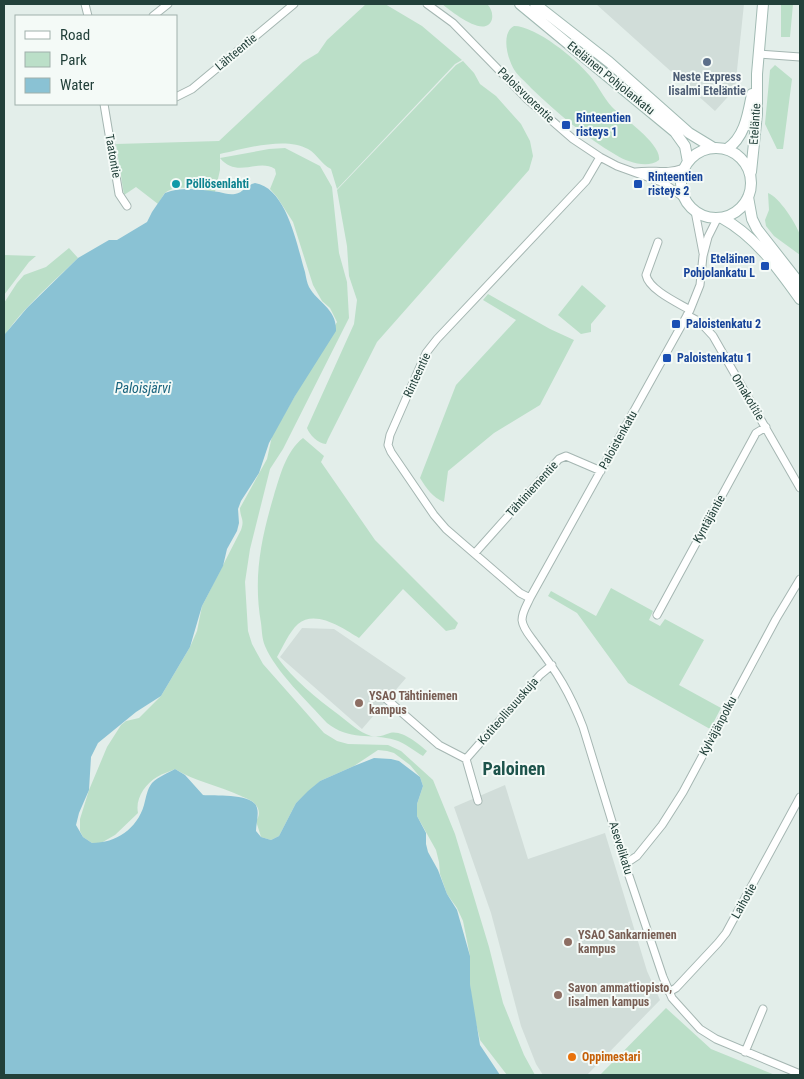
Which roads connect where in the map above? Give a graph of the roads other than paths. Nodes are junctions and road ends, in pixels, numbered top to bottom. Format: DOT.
graph roads {
  1 [pos="168,4"];
  2 [pos="294,4"];
  3 [pos="427,4"];
  4 [pos="520,4"];
  5 [pos="535,4"];
  6 [pos="763,4"];
  7 [pos="154,15"];
  8 [pos="759,54"];
  9 [pos="800,57"];
  10 [pos="757,74"];
  11 [pos="178,96"];
  12 [pos="104,105"];
  13 [pos="712,147"];
  14 [pos="728,149"];
  15 [pos="600,157"];
  16 [pos="686,165"];
  17 [pos="635,172"];
  18 [pos="750,175"];
  19 [pos="748,197"];
  20 [pos="684,198"];
  21 [pos="127,206"];
  22 [pos="694,211"];
  23 [pos="720,218"];
  24 [pos="658,242"];
  25 [pos="703,256"];
  26 [pos="800,284"];
  27 [pos="800,299"];
  28 [pos="689,312"];
  29 [pos="766,427"];
  30 [pos="601,471"];
  31 [pos="800,488"];
  32 [pos="475,553"];
  33 [pos="800,579"];
  34 [pos="530,598"];
  35 [pos="657,615"];
  36 [pos="522,620"];
  37 [pos="552,666"];
  38 [pos="383,696"];
  39 [pos="466,759"];
  40 [pos="800,796"];
  41 [pos="478,801"];
  42 [pos="625,864"];
  43 [pos="669,992"];
  44 [pos="763,1009"];
  45 [pos="745,1052"];
  46 [pos="800,1074"];
  1 -- 7 [label="street"];
  2 -- 11 [label="street, Lähteentie"];
  3 -- 15 [label="street, Paloisvuorentie"];
  4 -- 16 [label="main road, Eteläinen Pohjolankatu"];
  5 -- 13 [label="main road, Eteläinen Pohjolankatu"];
  6 -- 8 [label="main road, Eteläntie"];
  8 -- 9 [label="street"];
  8 -- 10 [label="main road, Eteläntie"];
  10 -- 14 [label="main road, Eteläntie"];
  10 -- 18 [label="main road, Eteläntie"];
  12 -- 21 [label="street, Taatontie"];
  13 -- 14 [label="main road"];
  13 -- 16 [label="main road"];
  14 -- 18 [label="main road"];
  15 -- 17 [label="street, Paloisvuorentie"];
  15 -- 32 [label="street, Rinteentie"];
  16 -- 17 [label="street, Paloisvuorentie"];
  16 -- 20 [label="main road"];
  17 -- 20 [label="street, Paloisvuorentie"];
  18 -- 19 [label="main road"];
  19 -- 23 [label="main road"];
  19 -- 26 [label="main road"];
  20 -- 22 [label="main road"];
  22 -- 23 [label="main road"];
  22 -- 25 [label="street, Paloistenkatu"];
  23 -- 25 [label="street, Paloistenkatu"];
  23 -- 27 [label="main road"];
  24 -- 28 [label="street, Omakotitie"];
  25 -- 28 [label="street, Paloistenkatu"];
  28 -- 29 [label="street, Omakotitie"];
  28 -- 30 [label="street, Paloistenkatu"];
  29 -- 31 [label="street, Omakotitie"];
  29 -- 35 [label="street, Kyntäjäntie"];
  30 -- 32 [label="street, Tähtiniementie"];
  30 -- 34 [label="street, Paloistenkatu"];
  32 -- 34 [label="street, Rinteentie"];
  33 -- 42 [label="street, Kylväjänpolku"];
  34 -- 36 [label="street, Paloistenkatu"];
  36 -- 37 [label="street, Asevelikatu"];
  37 -- 39 [label="street, Kotiteollisuuskuja"];
  37 -- 42 [label="street, Asevelikatu"];
  38 -- 39 [label="street"];
  39 -- 41 [label="street"];
  40 -- 43 [label="street, Laihotie"];
  42 -- 43 [label="street, Asevelikatu"];
  43 -- 45 [label="street, Asevelikatu"];
  44 -- 45 [label="street"];
  45 -- 46 [label="street, Asevelikatu"];
}
